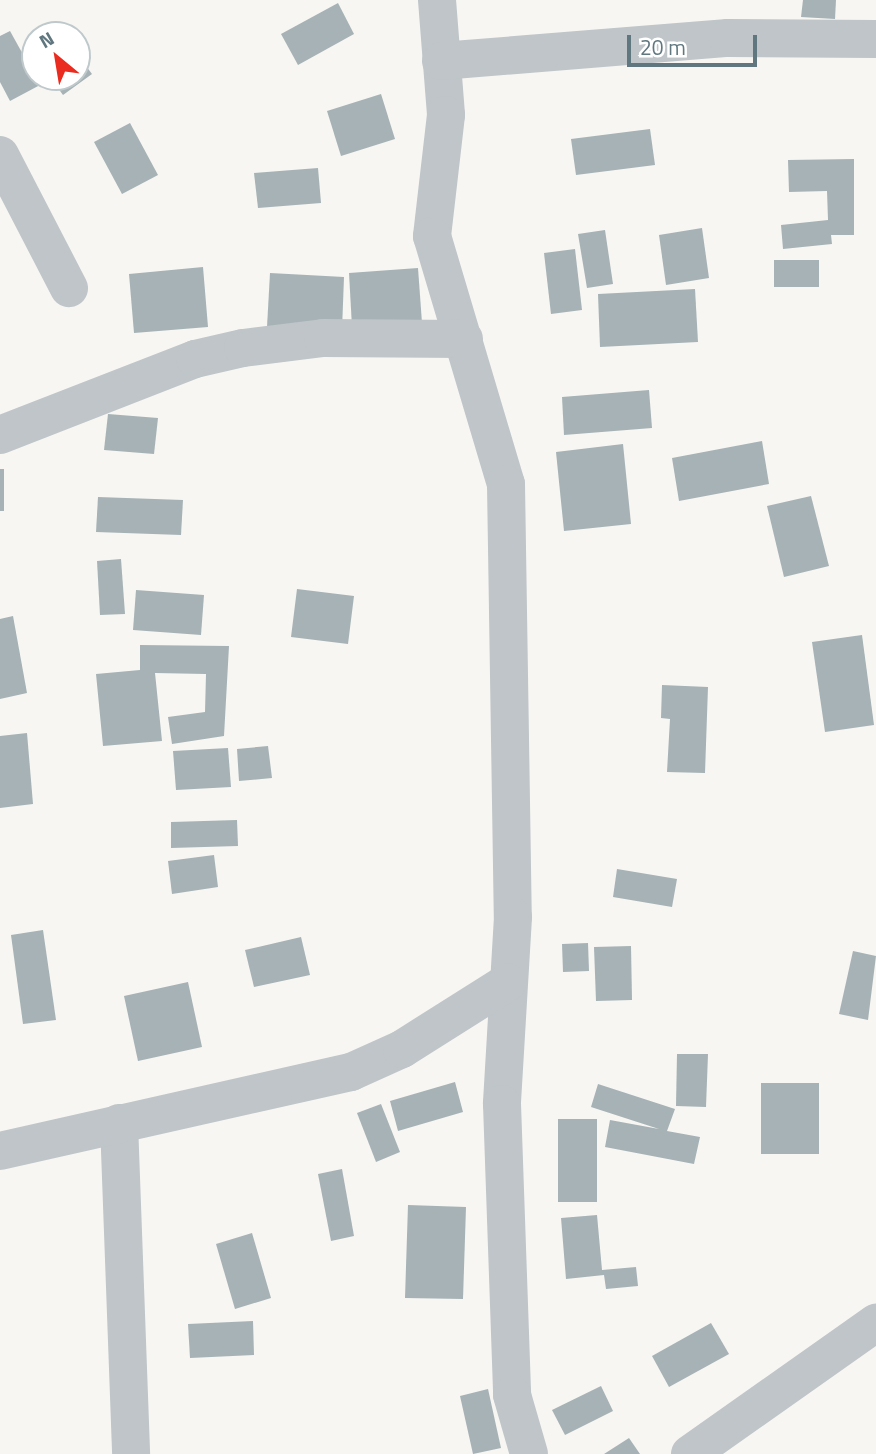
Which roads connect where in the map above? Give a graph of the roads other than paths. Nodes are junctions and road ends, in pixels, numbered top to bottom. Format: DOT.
graph roads {
  1 [pos="437,0"];
  2 [pos="876,39"];
  3 [pos="442,61"];
  4 [pos="0,155"];
  5 [pos="69,288"];
  6 [pos="464,340"];
  7 [pos="0,435"];
  8 [pos="508,982"];
  9 [pos="119,1123"];
  10 [pos="0,1151"];
  11 [pos="876,1323"];
  12 [pos="131,1454"];
  13 [pos="529,1454"];
  14 [pos="690,1454"];
  1 -- 3 [label="street"];
  2 -- 3 [label="street"];
  3 -- 6 [label="street"];
  4 -- 5 [label="street"];
  6 -- 7 [label="street"];
  6 -- 8 [label="street"];
  8 -- 9 [label="street"];
  8 -- 13 [label="street"];
  9 -- 10 [label="street"];
  9 -- 12 [label="street"];
  11 -- 14 [label="street"];
}
